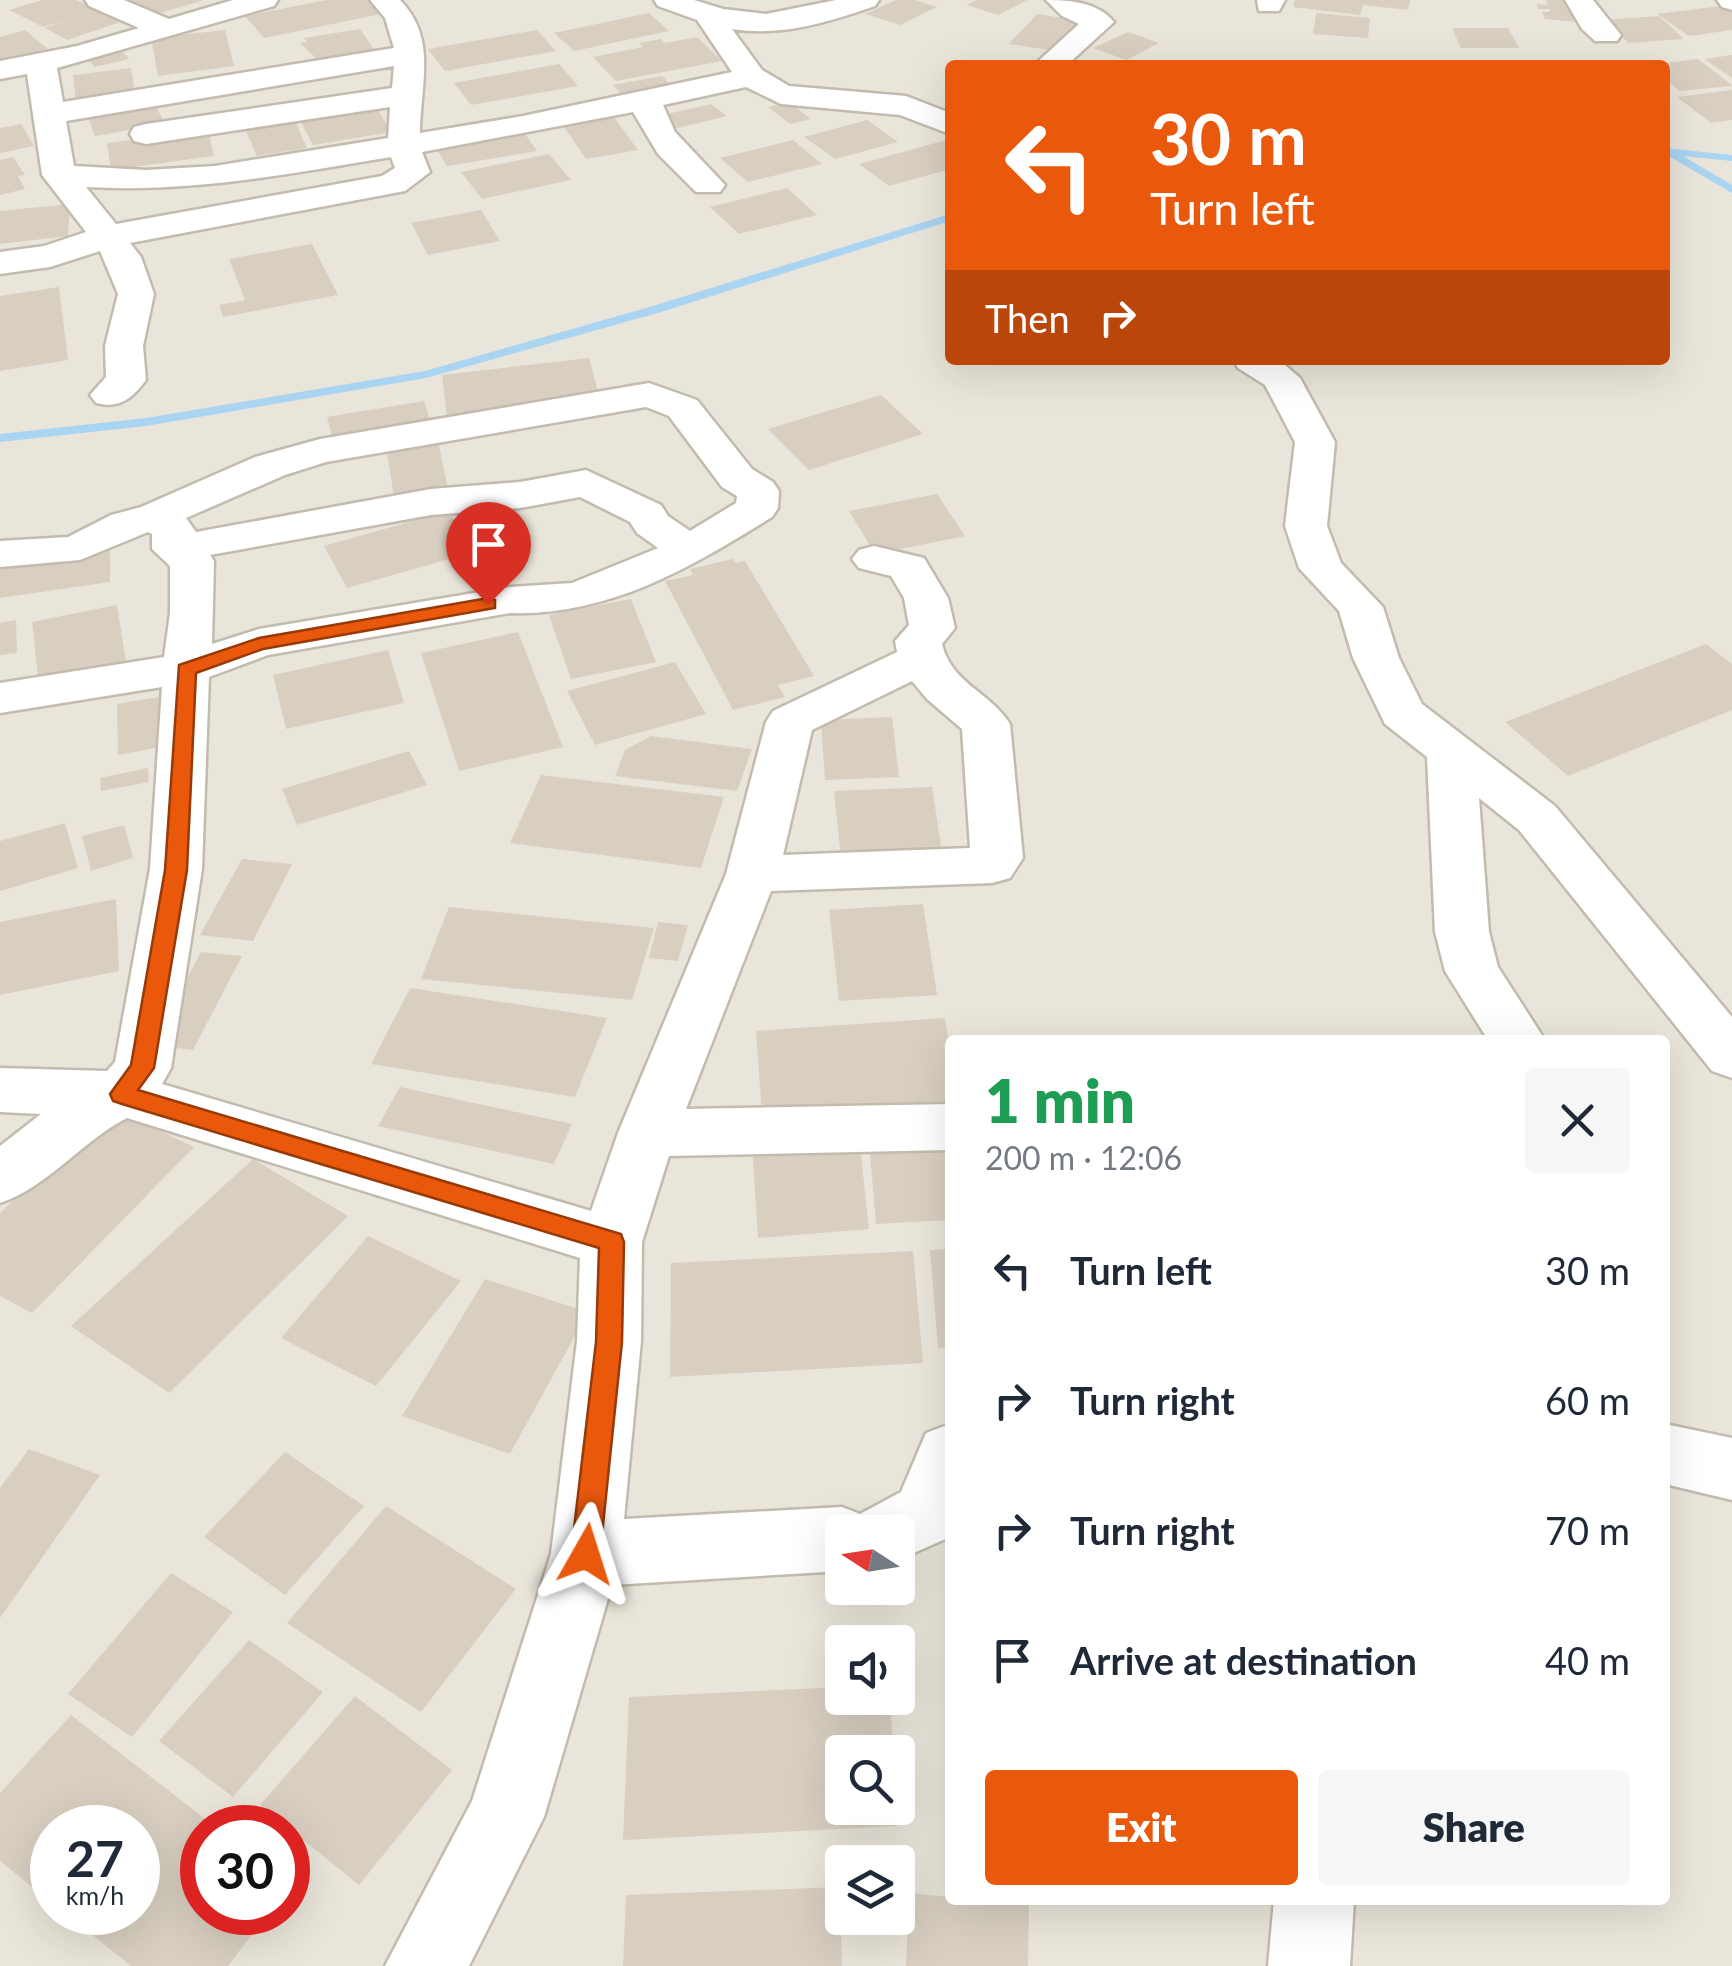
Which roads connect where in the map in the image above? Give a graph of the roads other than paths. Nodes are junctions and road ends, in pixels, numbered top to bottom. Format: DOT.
graph roads {
  1 [pos="100,0"];
  2 [pos="264,0"];
  3 [pos="384,0"];
  4 [pos="668,0"];
  5 [pos="865,0"];
  6 [pos="1060,0"];
  7 [pos="1579,0"];
  8 [pos="710,18"];
  9 [pos="166,28"];
  10 [pos="1606,35"];
  11 [pos="412,54"];
  12 [pos="1056,60"];
  13 [pos="41,62"];
  14 [pos="0,70"];
  15 [pos="752,77"];
  16 [pos="408,95"];
  17 [pos="646,100"];
  18 [pos="48,114"];
  19 [pos="945,122"];
  20 [pos="403,146"];
  21 [pos="56,161"];
  22 [pos="708,185"];
  23 [pos="109,236"];
  24 [pos="0,263"];
  25 [pos="1260,365"];
  26 [pos="110,394"];
  27 [pos="162,534"];
  28 [pos="686,548"];
  29 [pos="0,554"];
  30 [pos="874,560"];
  31 [pos="920,659"];
  32 [pos="186,669"];
  33 [pos="0,698"];
  34 [pos="1451,751"];
  35 [pos="752,874"];
  36 [pos="1514,1035"];
  37 [pos="1732,1056"];
  38 [pos="0,1090"];
  39 [pos="122,1094"];
  40 [pos="945,1128"];
  41 [pos="647,1133"];
  42 [pos="0,1180"];
  43 [pos="612,1242"];
  44 [pos="1670,1455"];
  45 [pos="945,1466"];
  46 [pos="1732,1469"];
  47 [pos="915,1519"];
  48 [pos="825,1540"];
  49 [pos="586,1554"];
  50 [pos="1314,1905"];
  51 [pos="426,1966"];
  52 [pos="1309,1966"];
  1 -- 9 [label="street"];
  2 -- 9 [label="street"];
  3 -- 11 [label="street"];
  4 -- 8 [label="street"];
  5 -- 8 [label="street"];
  6 -- 12 [label="street"];
  7 -- 10 [label="street"];
  8 -- 15 [label="street"];
  9 -- 13 [label="street"];
  11 -- 16 [label="street"];
  11 -- 18 [label="street"];
  13 -- 14 [label="street"];
  13 -- 18 [label="street"];
  15 -- 17 [label="street"];
  15 -- 19 [label="street"];
  16 -- 20 [label="street"];
  16 -- 21 [label="street"];
  17 -- 20 [label="street"];
  17 -- 22 [label="street"];
  18 -- 21 [label="street"];
  20 -- 21 [label="street"];
  20 -- 23 [label="street"];
  21 -- 23 [label="street"];
  23 -- 24 [label="street"];
  23 -- 26 [label="street"];
  25 -- 34 [label="street"];
  27 -- 28 [label="street"];
  27 -- 28 [label="street"];
  27 -- 29 [label="street"];
  27 -- 32 [label="street"];
  28 -- 32 [label="street"];
  30 -- 31 [label="street"];
  31 -- 35 [label="street"];
  31 -- 35 [label="street"];
  32 -- 33 [label="street"];
  32 -- 39 [label="street"];
  34 -- 36 [label="street"];
  34 -- 37 [label="street"];
  35 -- 41 [label="street"];
  38 -- 39 [label="street"];
  39 -- 42 [label="street"];
  39 -- 43 [label="street"];
  40 -- 41 [label="street"];
  41 -- 43 [label="street"];
  43 -- 49 [label="street"];
  44 -- 46 [label="street"];
  45 -- 47 [label="street"];
  48 -- 49 [label="street"];
  49 -- 51 [label="street"];
  50 -- 52 [label="street"];
}
